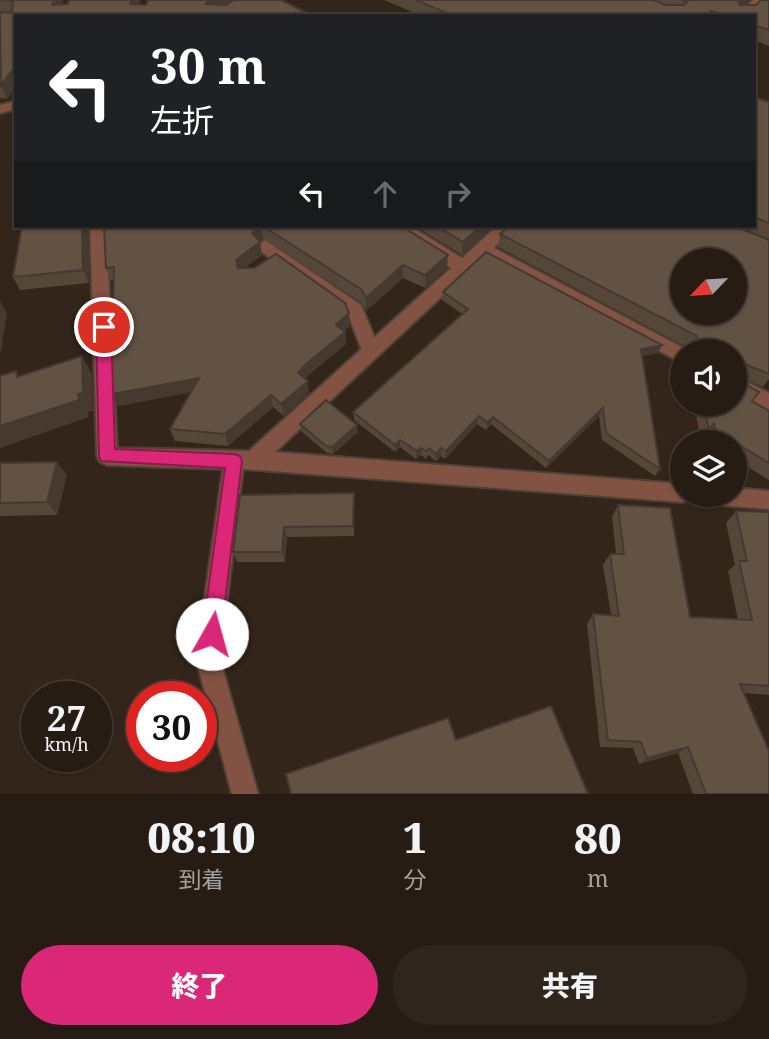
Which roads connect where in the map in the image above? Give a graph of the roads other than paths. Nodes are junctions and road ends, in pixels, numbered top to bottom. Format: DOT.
graph roads {
  1 [pos="761,0"];
  2 [pos="744,14"];
  3 [pos="98,228"];
  4 [pos="401,228"];
  5 [pos="505,228"];
  6 [pos="483,249"];
  7 [pos="271,251"];
  8 [pos="463,267"];
  9 [pos="259,268"];
  10 [pos="670,349"];
  11 [pos="371,351"];
  12 [pos="747,390"];
  13 [pos="769,402"];
  14 [pos="244,460"];
  15 [pos="670,492"];
  16 [pos="747,498"];
  17 [pos="769,500"];
  18 [pos="245,794"];
  1 -- 2 [label="street"];
  3 -- 14 [label="street"];
  4 -- 8 [label="street"];
  5 -- 6 [label="street"];
  6 -- 8 [label="street"];
  6 -- 10 [label="street"];
  7 -- 9 [label="street"];
  7 -- 11 [label="street"];
  8 -- 11 [label="street"];
  11 -- 14 [label="street"];
  12 -- 13 [label="street"];
  14 -- 15 [label="street"];
  14 -- 18 [label="street"];
  16 -- 17 [label="street"];
}
